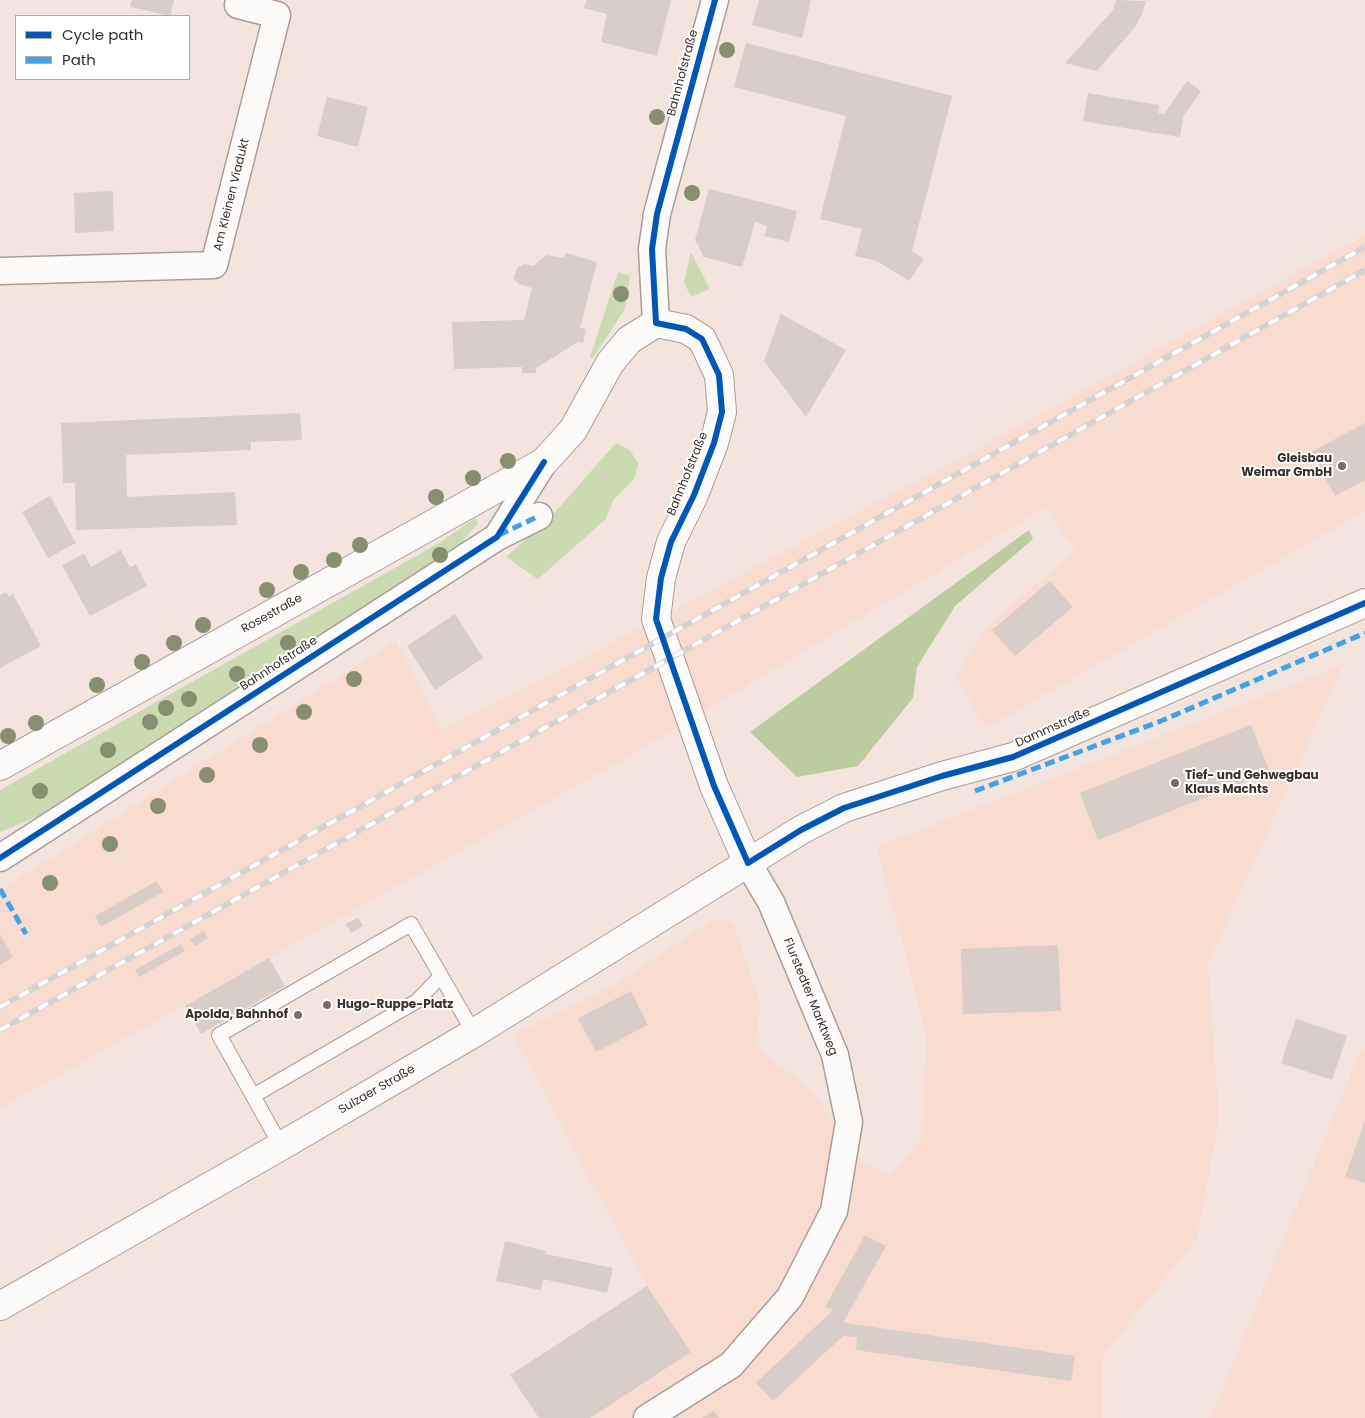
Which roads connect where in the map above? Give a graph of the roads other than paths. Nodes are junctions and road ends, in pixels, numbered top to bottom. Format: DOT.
graph roads {
  1 [pos="715,0"];
  2 [pos="238,6"];
  3 [pos="0,271"];
  4 [pos="656,323"];
  5 [pos="544,462"];
  6 [pos="539,516"];
  7 [pos="497,536"];
  8 [pos="1365,603"];
  9 [pos="0,766"];
  10 [pos="0,858"];
  11 [pos="748,863"];
  12 [pos="441,976"];
  13 [pos="474,1033"];
  14 [pos="253,1096"];
  15 [pos="281,1146"];
  16 [pos="0,1306"];
  17 [pos="648,1418"];
  1 -- 4 [label="street, Bahnhofstraße"];
  2 -- 3 [label="street, Am Kleinen Viadukt"];
  4 -- 5 [label="main road, Bahnhofstraße"];
  4 -- 11 [label="main road, Bahnhofstraße"];
  5 -- 7 [label="street, Bahnhofstraße"];
  5 -- 9 [label="main road, Rosestraße"];
  6 -- 7 [label="street"];
  7 -- 10 [label="street, Bahnhofstraße"];
  8 -- 11 [label="main road, Dammstraße"];
  11 -- 13 [label="main road, Sulzaer Straße"];
  11 -- 17 [label="street, Flurstedter Marktweg"];
  12 -- 13 [label="lane"];
  12 -- 14 [label="lane"];
  12 -- 14 [label="lane"];
  13 -- 15 [label="main road, Sulzaer Straße"];
  14 -- 15 [label="lane"];
  15 -- 16 [label="main road, Sulzaer Straße"];
}
